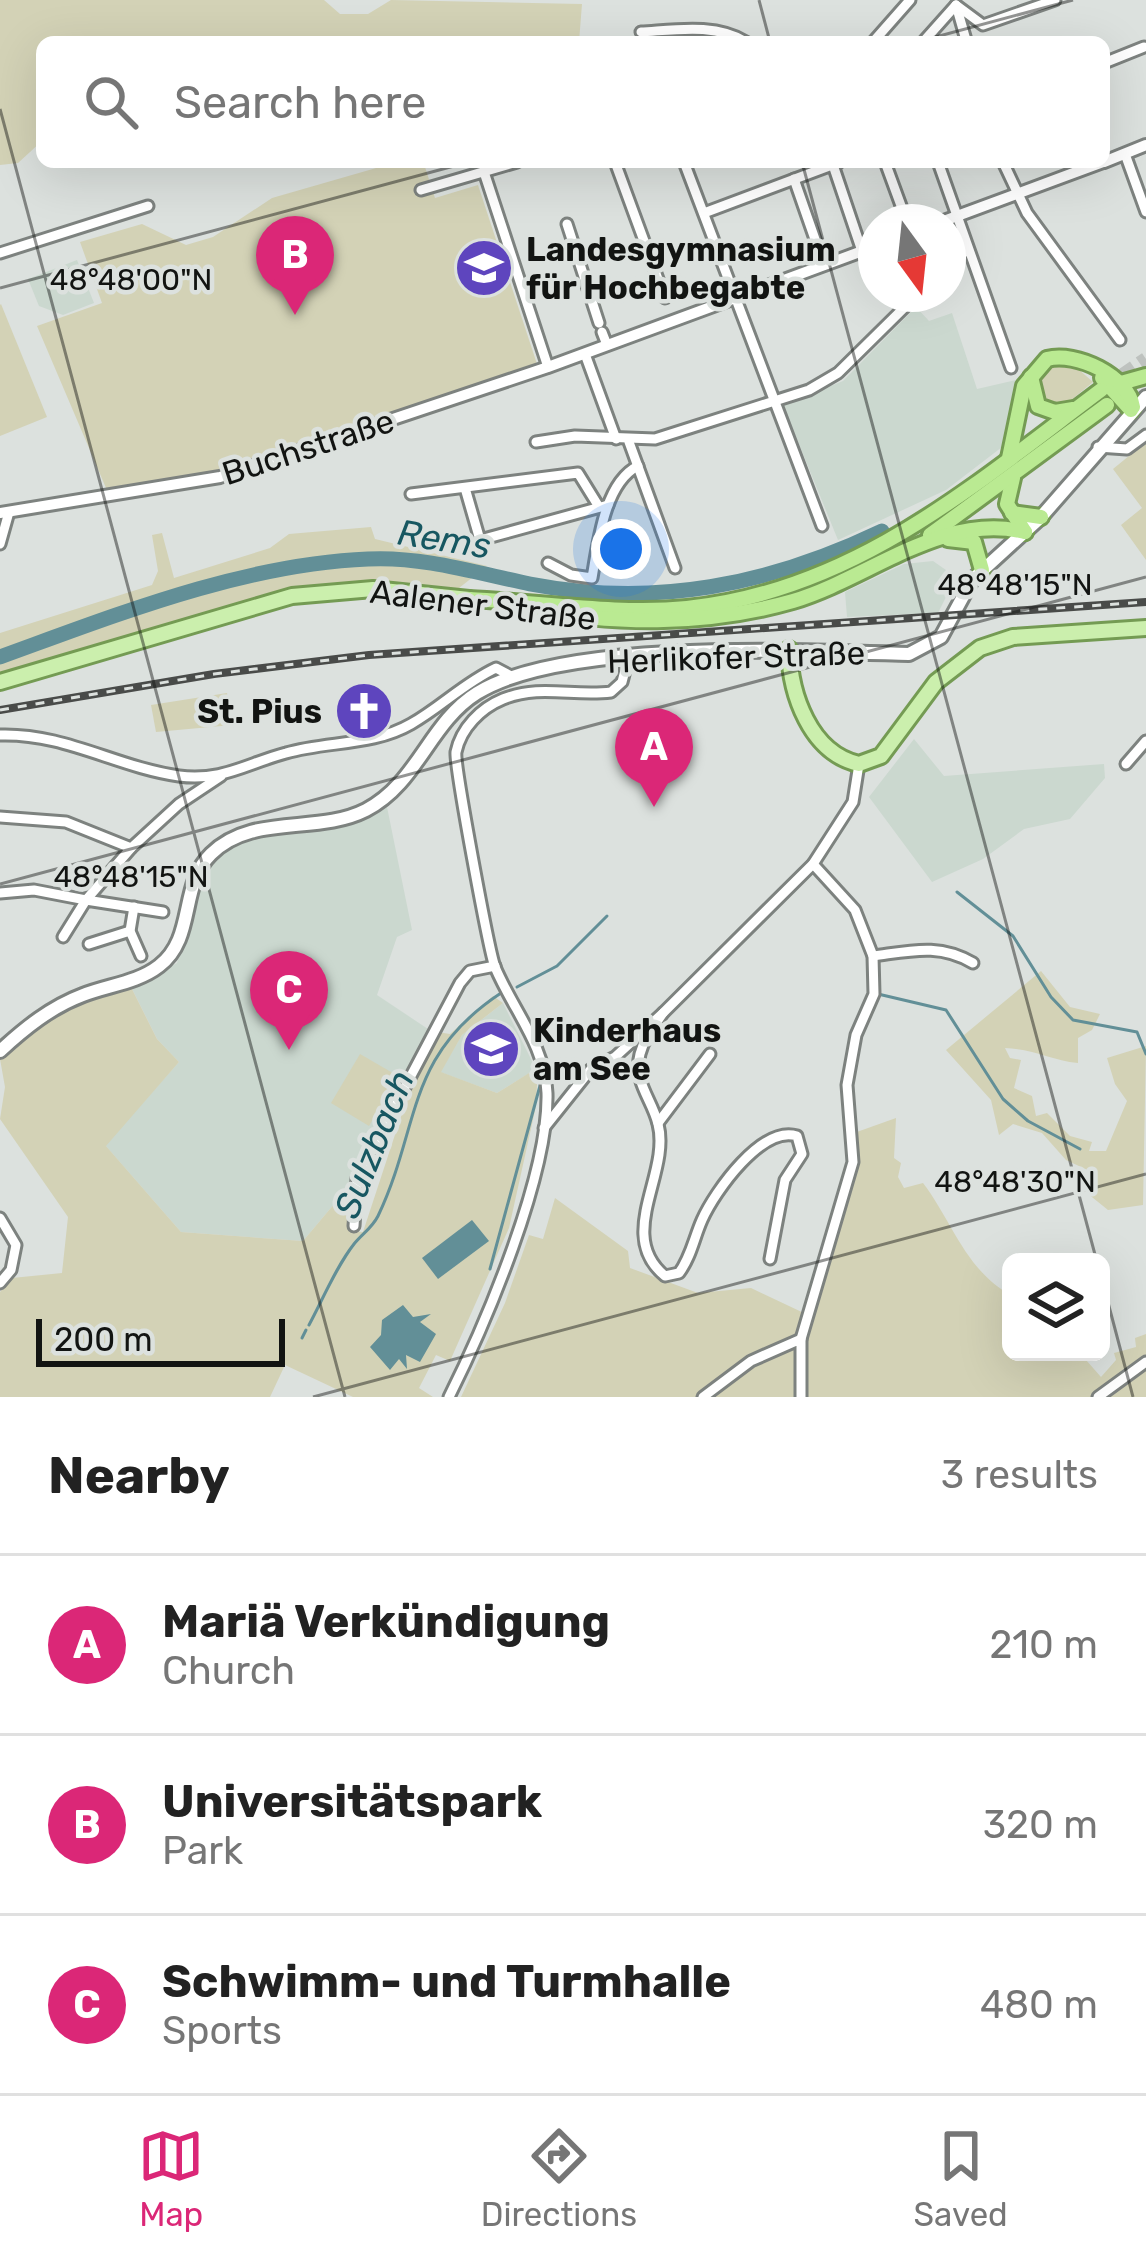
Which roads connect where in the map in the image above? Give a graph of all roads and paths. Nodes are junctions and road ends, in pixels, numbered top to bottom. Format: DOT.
graph roads {
  1 [pos="910,0"];
  2 [pos="1055,0"];
  3 [pos="954,3"];
  4 [pos="641,32"];
  5 [pos="737,36"];
  6 [pos="878,36"];
  7 [pos="927,36"];
  8 [pos="965,36"];
  9 [pos="1144,47"];
  10 [pos="1110,61"];
  11 [pos="1144,145"];
  12 [pos="1125,154"];
  13 [pos="1110,160"];
  14 [pos="497,168"];
  15 [pos="616,168"];
  16 [pos="686,168"];
  17 [pos="822,168"];
  18 [pos="837,168"];
  19 [pos="887,168"];
  20 [pos="940,168"];
  21 [pos="1006,168"];
  22 [pos="1088,168"];
  23 [pos="484,172"];
  24 [pos="794,179"];
  25 [pos="421,190"];
  26 [pos="1020,193"];
  27 [pos="900,204"];
  28 [pos="953,204"];
  29 [pos="148,206"];
  30 [pos="1146,212"];
  31 [pos="704,213"];
  32 [pos="966,213"];
  33 [pos="567,224"];
  34 [pos="858,238"];
  35 [pos="966,250"];
  36 [pos="858,252"];
  37 [pos="0,253"];
  38 [pos="824,265"];
  39 [pos="737,298"];
  40 [pos="669,309"];
  41 [pos="900,312"];
  42 [pos="1120,340"];
  43 [pos="607,346"];
  44 [pos="584,354"];
  45 [pos="548,367"];
  46 [pos="1011,368"];
  47 [pos="1094,369"];
  48 [pos="1032,371"];
  49 [pos="1146,376"];
  50 [pos="1121,383"];
  51 [pos="1146,387"];
  52 [pos="776,402"];
  53 [pos="1137,405"];
  54 [pos="1078,407"];
  55 [pos="1146,435"];
  56 [pos="616,439"];
  57 [pos="536,442"];
  58 [pos="628,442"];
  59 [pos="1098,447"];
  60 [pos="638,466"];
  61 [pos="1013,468"];
  62 [pos="465,488"];
  63 [pos="412,494"];
  64 [pos="604,506"];
  65 [pos="1009,506"];
  66 [pos="5,513"];
  67 [pos="1042,517"];
  68 [pos="822,526"];
  69 [pos="1025,532"];
  70 [pos="937,540"];
  71 [pos="0,544"];
  72 [pos="895,557"];
  73 [pos="548,563"];
  74 [pos="674,568"];
  75 [pos="982,570"];
  76 [pos="469,599"];
  77 [pos="1146,628"];
  78 [pos="789,649"];
  79 [pos="628,659"];
  80 [pos="511,676"];
  81 [pos="0,682"];
  82 [pos="0,735"];
  83 [pos="1146,741"];
  84 [pos="859,764"];
  85 [pos="1126,764"];
  86 [pos="221,776"];
  87 [pos="0,818"];
  88 [pos="131,848"];
  89 [pos="813,864"];
  90 [pos="0,893"];
  91 [pos="86,899"];
  92 [pos="134,907"];
  93 [pos="163,912"];
  94 [pos="130,932"];
  95 [pos="63,937"];
  96 [pos="89,944"];
  97 [pos="141,956"];
  98 [pos="873,956"];
  99 [pos="973,963"];
  100 [pos="495,966"];
  101 [pos="663,1013"];
  102 [pos="0,1051"];
  103 [pos="710,1054"];
  104 [pos="658,1123"];
  105 [pos="544,1128"];
  106 [pos="0,1218"];
  107 [pos="354,1226"];
  108 [pos="770,1259"];
  109 [pos="0,1283"];
  110 [pos="801,1340"];
  111 [pos="1146,1362"];
  112 [pos="449,1397"];
  113 [pos="703,1397"];
  114 [pos="801,1397"];
  115 [pos="1098,1397"];
  1 -- 6 [label="street"];
  2 -- 3 [label="street"];
  3 -- 7 [label="street"];
  3 -- 8 [label="street"];
  4 -- 5 [label="street"];
  9 -- 10 [label="street"];
  11 -- 12 [label="street"];
  12 -- 13 [label="street"];
  12 -- 30 [label="street"];
  14 -- 23 [label="street"];
  15 -- 40 [label="street"];
  16 -- 31 [label="street"];
  17 -- 24 [label="street"];
  18 -- 34 [label="street"];
  19 -- 27 [label="street"];
  20 -- 28 [label="street"];
  21 -- 26 [label="street"];
  22 -- 26 [label="street"];
  23 -- 25 [label="street"];
  23 -- 45 [label="street"];
  24 -- 31 [label="street"];
  24 -- 38 [label="street"];
  26 -- 32 [label="street"];
  26 -- 42 [label="street"];
  29 -- 37 [label="street"];
  31 -- 39 [label="street"];
  33 -- 43 [label="street"];
  35 -- 46 [label="street"];
  36 -- 38 [label="street, Buchstraße"];
  38 -- 39 [label="street, Buchstraße"];
  39 -- 40 [label="street, Buchstraße"];
  39 -- 52 [label="street"];
  40 -- 43 [label="street, Buchstraße"];
  41 -- 52 [label="street"];
  43 -- 44 [label="street, Buchstraße"];
  44 -- 45 [label="street, Buchstraße"];
  44 -- 56 [label="street"];
  45 -- 66 [label="street, Buchstraße"];
  47 -- 48 [label="highway"];
  47 -- 50 [label="highway"];
  47 -- 53 [label="highway"];
  48 -- 54 [label="highway"];
  48 -- 61 [label="highway"];
  49 -- 50 [label="highway"];
  50 -- 53 [label="highway"];
  51 -- 53 [label="main road"];
  52 -- 58 [label="street"];
  52 -- 68 [label="street"];
  53 -- 59 [label="main road"];
  54 -- 61 [label="highway"];
  54 -- 61 [label="highway"];
  55 -- 59 [label="street"];
  56 -- 57 [label="street"];
  56 -- 58 [label="street"];
  58 -- 60 [label="street"];
  59 -- 67 [label="main road"];
  60 -- 64 [label="street"];
  60 -- 74 [label="street"];
  61 -- 65 [label="highway"];
  61 -- 72 [label="highway"];
  61 -- 76 [label="highway"];
  62 -- 63 [label="street"];
  62 -- 64 [label="street"];
  62 -- 64 [label="street"];
  64 -- 73 [label="street"];
  65 -- 67 [label="highway"];
  65 -- 69 [label="highway"];
  66 -- 71 [label="street"];
  67 -- 69 [label="main road"];
  69 -- 70 [label="highway"];
  69 -- 75 [label="main road, Herlikofer Straße"];
  70 -- 72 [label="highway"];
  70 -- 75 [label="highway"];
  72 -- 76 [label="highway, Aalener Straße"];
  75 -- 78 [label="main road, Herlikofer Straße"];
  76 -- 81 [label="main road, Aalener Straße"];
  77 -- 84 [label="main road"];
  78 -- 79 [label="main road, Herlikofer Straße"];
  78 -- 84 [label="main road"];
  79 -- 80 [label="main road, Herlikofer Straße"];
  79 -- 100 [label="street"];
  80 -- 86 [label="street"];
  80 -- 102 [label="main road, Herlikofer Straße"];
  82 -- 86 [label="street"];
  83 -- 85 [label="street"];
  84 -- 89 [label="street"];
  86 -- 88 [label="street"];
  87 -- 88 [label="street"];
  88 -- 91 [label="street"];
  89 -- 98 [label="street"];
  89 -- 101 [label="street"];
  90 -- 91 [label="street"];
  91 -- 92 [label="street"];
  91 -- 95 [label="street"];
  92 -- 93 [label="street"];
  92 -- 94 [label="street"];
  94 -- 96 [label="street"];
  94 -- 97 [label="street"];
  98 -- 99 [label="street"];
  98 -- 110 [label="street"];
  100 -- 105 [label="street"];
  100 -- 107 [label="street"];
  101 -- 104 [label="street"];
  101 -- 105 [label="street"];
  103 -- 104 [label="street"];
  104 -- 108 [label="street"];
  105 -- 112 [label="street"];
  106 -- 109 [label="street"];
  110 -- 113 [label="street"];
  110 -- 114 [label="street"];
  111 -- 115 [label="street"];
}
